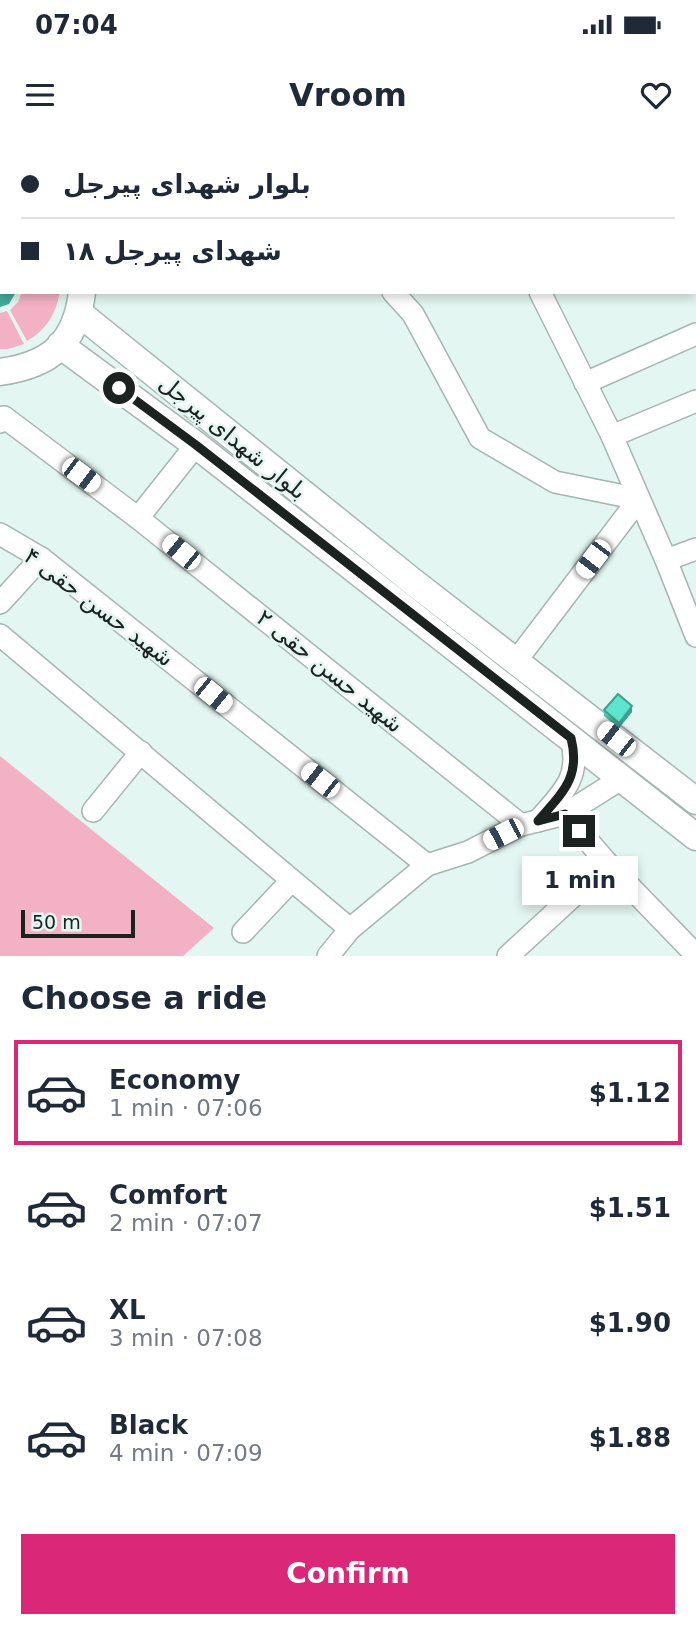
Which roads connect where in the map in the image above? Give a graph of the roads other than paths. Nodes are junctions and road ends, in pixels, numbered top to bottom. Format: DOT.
graph roads {
  1 [pos="395,294"];
  2 [pos="541,294"];
  3 [pos="80,303"];
  4 [pos="696,334"];
  5 [pos="60,345"];
  6 [pos="0,372"];
  7 [pos="585,383"];
  8 [pos="696,401"];
  9 [pos="0,422"];
  10 [pos="612,436"];
  11 [pos="196,445"];
  12 [pos="639,499"];
  13 [pos="138,518"];
  14 [pos="0,534"];
  15 [pos="696,549"];
  16 [pos="41,558"];
  17 [pos="666,560"];
  18 [pos="387,561"];
  19 [pos="371,581"];
  20 [pos="412,581"];
  21 [pos="393,599"];
  22 [pos="0,603"];
  23 [pos="0,635"];
  24 [pos="696,636"];
  25 [pos="516,661"];
  26 [pos="571,738"];
  27 [pos="141,752"];
  28 [pos="621,779"];
  29 [pos="696,802"];
  30 [pos="93,811"];
  31 [pos="565,814"];
  32 [pos="530,823"];
  33 [pos="696,837"];
  34 [pos="608,864"];
  35 [pos="427,865"];
  36 [pos="291,881"];
  37 [pos="350,929"];
  38 [pos="243,932"];
  39 [pos="686,952"];
  40 [pos="328,956"];
  41 [pos="508,956"];
  1 -- 12 [label="street"];
  2 -- 7 [label="street"];
  3 -- 5 [label="main road"];
  3 -- 18 [label="main road, بلوار شهدای پیرجل"];
  4 -- 7 [label="street"];
  5 -- 6 [label="main road"];
  5 -- 11 [label="main road, بلوار شهدای پیرجل"];
  7 -- 10 [label="street"];
  8 -- 10 [label="street"];
  9 -- 13 [label="street, شهید حسن حقی ۲"];
  10 -- 12 [label="street"];
  11 -- 13 [label="street"];
  11 -- 19 [label="main road, بلوار شهدای پیرجل"];
  12 -- 17 [label="street"];
  12 -- 25 [label="street"];
  13 -- 32 [label="street, شهید حسن حقی ۲"];
  14 -- 16 [label="street, شهید حسن حقی ۴"];
  15 -- 17 [label="street"];
  16 -- 22 [label="street"];
  16 -- 35 [label="street, شهید حسن حقی ۴"];
  17 -- 24 [label="street"];
  18 -- 19 [label="main road"];
  18 -- 20 [label="main road, بلوار شهدای پیرجل"];
  19 -- 21 [label="main road, بلوار شهدای پیرجل"];
  20 -- 21 [label="main road"];
  20 -- 25 [label="main road, بلوار شهدای پیرجل"];
  21 -- 26 [label="main road, بلوار شهدای پیرجل"];
  23 -- 27 [label="street"];
  25 -- 29 [label="main road, بلوار شهدای پیرجل"];
  26 -- 28 [label="main road, بلوار شهدای پیرجل"];
  26 -- 32 [label="street"];
  27 -- 30 [label="street"];
  27 -- 36 [label="street"];
  28 -- 31 [label="street"];
  28 -- 33 [label="main road, بلوار شهدای پیرجل"];
  31 -- 32 [label="street"];
  31 -- 34 [label="street"];
  32 -- 35 [label="street"];
  34 -- 39 [label="street"];
  34 -- 41 [label="street"];
  35 -- 37 [label="street"];
  36 -- 37 [label="street"];
  36 -- 38 [label="street"];
  37 -- 40 [label="street"];
}
